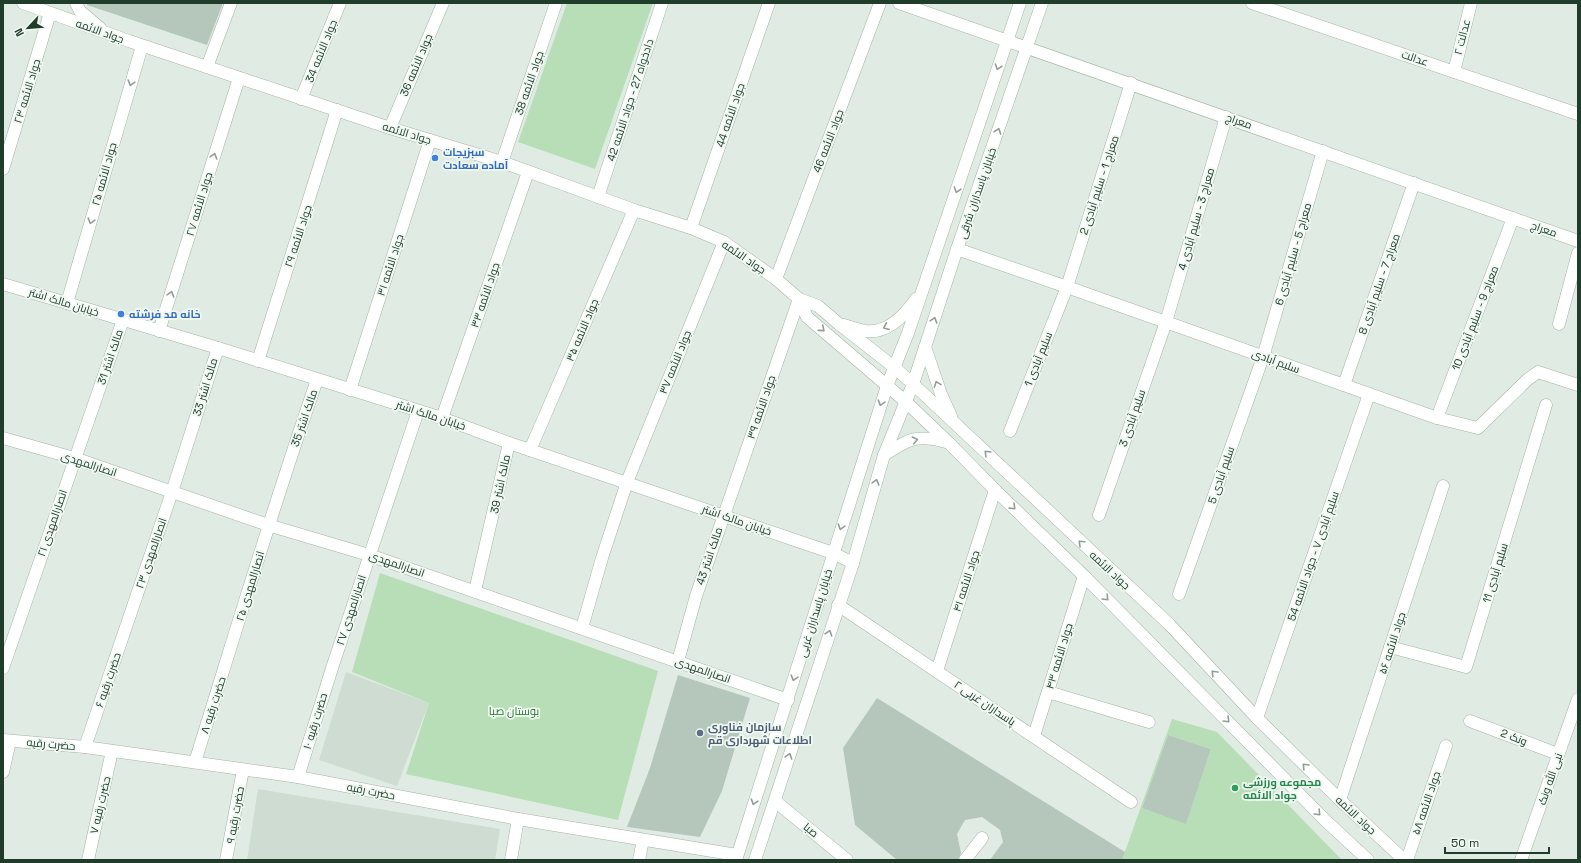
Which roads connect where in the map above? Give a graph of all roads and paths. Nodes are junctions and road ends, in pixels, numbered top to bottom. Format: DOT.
graph roads {
  1 [pos="23,3"];
  2 [pos="76,3"];
  3 [pos="231,3"];
  4 [pos="340,3"];
  5 [pos="443,3"];
  6 [pos="556,3"];
  7 [pos="662,3"];
  8 [pos="769,3"];
  9 [pos="880,3"];
  10 [pos="900,3"];
  11 [pos="1020,3"];
  12 [pos="1042,3"];
  13 [pos="1252,3"];
  14 [pos="1471,3"];
  15 [pos="50,13"];
  16 [pos="106,33"];
  17 [pos="1007,40"];
  18 [pos="142,46"];
  19 [pos="1027,47"];
  20 [pos="207,67"];
  21 [pos="1454,72"];
  22 [pos="239,78"];
  23 [pos="1131,83"];
  24 [pos="301,99"];
  25 [pos="338,110"];
  26 [pos="1578,114"];
  27 [pos="1226,117"];
  28 [pos="390,128"];
  29 [pos="430,140"];
  30 [pos="1323,151"];
  31 [pos="502,162"];
  32 [pos="3,169"];
  33 [pos="528,172"];
  34 [pos="1414,183"];
  35 [pos="598,197"];
  36 [pos="634,210"];
  37 [pos="1513,218"];
  38 [pos="691,228"];
  39 [pos="1578,241"];
  40 [pos="724,242"];
  41 [pos="957,249"];
  42 [pos="1578,253"];
  43 [pos="776,279"];
  44 [pos="3,284"];
  45 [pos="1067,287"];
  46 [pos="922,289"];
  47 [pos="799,299"];
  48 [pos="67,303"];
  49 [pos="123,320"];
  50 [pos="1166,322"];
  51 [pos="839,324"];
  52 [pos="1559,324"];
  53 [pos="159,331"];
  54 [pos="925,347"];
  55 [pos="218,348"];
  56 [pos="1263,356"];
  57 [pos="258,361"];
  58 [pos="894,367"];
  59 [pos="317,380"];
  60 [pos="913,384"];
  61 [pos="1344,385"];
  62 [pos="1578,385"];
  63 [pos="887,386"];
  64 [pos="350,390"];
  65 [pos="1369,394"];
  66 [pos="905,402"];
  67 [pos="1546,405"];
  68 [pos="418,410"];
  69 [pos="442,418"];
  70 [pos="1437,418"];
  71 [pos="953,420"];
  72 [pos="1010,431"];
  73 [pos="3,438"];
  74 [pos="509,443"];
  75 [pos="949,443"];
  76 [pos="530,450"];
  77 [pos="884,455"];
  78 [pos="74,458"];
  79 [pos="627,482"];
  80 [pos="1443,486"];
  81 [pos="995,490"];
  82 [pos="172,492"];
  83 [pos="723,515"];
  84 [pos="1099,515"];
  85 [pos="268,525"];
  86 [pos="833,553"];
  87 [pos="369,555"];
  88 [pos="853,563"];
  89 [pos="1084,576"];
  90 [pos="475,591"];
  91 [pos="1179,594"];
  92 [pos="838,605"];
  93 [pos="131,614"];
  94 [pos="582,628"];
  95 [pos="1390,647"];
  96 [pos="231,648"];
  97 [pos="678,662"];
  98 [pos="333,665"];
  99 [pos="3,668"];
  100 [pos="937,671"];
  101 [pos="1048,692"];
  102 [pos="1578,699"];
  103 [pos="788,700"];
  104 [pos="1257,718"];
  105 [pos="1470,721"];
  106 [pos="1149,722"];
  107 [pos="1034,736"];
  108 [pos="7,740"];
  109 [pos="1446,746"];
  110 [pos="85,747"];
  111 [pos="112,751"];
  112 [pos="1558,754"];
  113 [pos="194,762"];
  114 [pos="243,770"];
  115 [pos="3,772"];
  116 [pos="298,777"];
  117 [pos="1340,800"];
  118 [pos="775,801"];
  119 [pos="1132,802"];
  120 [pos="518,819"];
  121 [pos="982,838"];
  122 [pos="643,840"];
  123 [pos="736,858"];
  124 [pos="88,860"];
  125 [pos="226,860"];
  126 [pos="511,860"];
  127 [pos="639,860"];
  128 [pos="755,860"];
  129 [pos="846,860"];
  130 [pos="965,860"];
  131 [pos="1368,860"];
  132 [pos="1406,860"];
  133 [pos="1521,860"];
  1 -- 15 [label="street, جواد الائمه"];
  2 -- 16 [label="street"];
  3 -- 20 [label="street"];
  4 -- 24 [label="street, جواد الائمه 34"];
  5 -- 28 [label="street, جواد الائمه 36"];
  6 -- 31 [label="street, جواد الائمه 38"];
  7 -- 35 [label="street, دادخواه 27 - جواد الائمه 42"];
  8 -- 38 [label="street, جواد الائمه 44"];
  9 -- 43 [label="street, جواد الائمه 46"];
  10 -- 17 [label="street, معراج"];
  11 -- 17 [label="street, خیابان پاسداران شرقی"];
  12 -- 19 [label="street, خیابان پاسداران شرقی"];
  13 -- 21 [label="street, عدالت"];
  14 -- 21 [label="street, عدالت ۲"];
  15 -- 16 [label="street, جواد الائمه"];
  15 -- 32 [label="street, جواد الائمه ۲۳"];
  16 -- 18 [label="street, جواد الائمه"];
  17 -- 19 [label="street, معراج"];
  17 -- 46 [label="street, خیابان پاسداران شرقی, one-way"];
  18 -- 20 [label="street, جواد الائمه"];
  18 -- 48 [label="street, جواد الائمه ۲۵, one-way"];
  19 -- 23 [label="street, معراج"];
  41 -- 19 [label="street, خیابان پاسداران شرقی, one-way"];
  20 -- 22 [label="street, جواد الائمه"];
  21 -- 26 [label="street, عدالت"];
  22 -- 24 [label="street, جواد الائمه"];
  53 -- 22 [label="street, جواد الائمه ۲۷, one-way"];
  23 -- 27 [label="street, معراج"];
  23 -- 45 [label="street, معراج 1 - سلیم آبادی 2"];
  24 -- 25 [label="street, جواد الائمه"];
  25 -- 28 [label="street, جواد الائمه"];
  25 -- 57 [label="street, جواد الائمه ۲۹"];
  27 -- 30 [label="street, معراج"];
  27 -- 50 [label="street, معراج 3 - سلیم آبادی 4"];
  28 -- 29 [label="street, جواد الائمه"];
  29 -- 31 [label="street, جواد الائمه"];
  29 -- 64 [label="street, جواد الائمه ۳۱"];
  30 -- 34 [label="street, معراج"];
  30 -- 56 [label="street, معراج 5 - سلیم آبادی 6"];
  31 -- 33 [label="street, جواد الائمه"];
  33 -- 35 [label="street, جواد الائمه"];
  33 -- 69 [label="street, جواد الائمه ۳۳"];
  34 -- 37 [label="street, معراج"];
  34 -- 61 [label="street, معراج 7 - سلیم آبادی 8"];
  35 -- 36 [label="street, جواد الائمه"];
  36 -- 38 [label="street, جواد الائمه"];
  36 -- 76 [label="street, جواد الائمه ۳۵"];
  37 -- 39 [label="street, معراج"];
  37 -- 70 [label="street, معراج 9 - سلیم آبادی 10"];
  38 -- 40 [label="street, جواد الائمه"];
  40 -- 43 [label="street, جواد الائمه"];
  40 -- 79 [label="street, جواد الائمه ۳۷"];
  41 -- 45 [label="street, سلیم آبادی"];
  54 -- 41 [label="street, خیابان پاسداران شرقی, one-way"];
  42 -- 52 [label="street"];
  43 -- 47 [label="street, جواد الائمه"];
  44 -- 48 [label="street, خیابان مالک اشتر"];
  45 -- 50 [label="street, سلیم آبادی"];
  45 -- 72 [label="street, سلیم آبادی 1"];
  46 -- 51 [label="street, one-way"];
  46 -- 58 [label="street, خیابان پاسداران شرقی"];
  47 -- 51 [label="street, جواد الائمه"];
  47 -- 63 [label="street, جواد الائمه, one-way"];
  47 -- 83 [label="street, جواد الائمه ۳۹"];
  48 -- 49 [label="street, خیابان مالک اشتر"];
  49 -- 53 [label="street, خیابان مالک اشتر"];
  49 -- 78 [label="street, مالک اشتر 31"];
  50 -- 56 [label="street, سلیم آبادی"];
  50 -- 84 [label="street, سلیم آبادی 3"];
  51 -- 58 [label="street, جواد الائمه"];
  53 -- 55 [label="street, خیابان مالک اشتر"];
  54 -- 60 [label="street, خیابان پاسداران شرقی"];
  71 -- 54 [label="street, one-way"];
  55 -- 57 [label="street, خیابان مالک اشتر"];
  55 -- 82 [label="street, مالک اشتر 33"];
  56 -- 61 [label="street, سلیم آبادی"];
  56 -- 91 [label="street, سلیم آبادی 5"];
  57 -- 59 [label="street, خیابان مالک اشتر"];
  58 -- 60 [label="street, جواد الائمه"];
  58 -- 63 [label="street, خیابان پاسداران غربی"];
  59 -- 64 [label="street, خیابان مالک اشتر"];
  59 -- 85 [label="street, مالک اشتر 35"];
  60 -- 66 [label="street, خیابان پاسداران غربی"];
  60 -- 71 [label="street, جواد الائمه"];
  61 -- 65 [label="street, سلیم آبادی"];
  62 -- 70 [label="street, سلیم آبادی"];
  63 -- 66 [label="street, جواد الائمه"];
  63 -- 86 [label="street, خیابان پاسداران غربی, one-way"];
  64 -- 68 [label="street, خیابان مالک اشتر"];
  65 -- 70 [label="street, سلیم آبادی"];
  65 -- 104 [label="street, سلیم آبادی ۷ - جواد الائمه 54"];
  66 -- 75 [label="street, جواد الائمه"];
  66 -- 77 [label="street, خیابان پاسداران غربی"];
  67 -- 95 [label="street, سلیم آبادی 11"];
  68 -- 69 [label="street, خیابان مالک اشتر"];
  68 -- 87 [label="street, انصارالمهدی ۲۷"];
  69 -- 74 [label="street, خیابان مالک اشتر"];
  104 -- 71 [label="street, جواد الائمه, one-way"];
  73 -- 78 [label="street, انصارالمهدی"];
  74 -- 76 [label="street, خیابان مالک اشتر"];
  74 -- 90 [label="street, مالک اشتر 39"];
  77 -- 75 [label="street, one-way"];
  75 -- 81 [label="street, جواد الائمه"];
  76 -- 79 [label="street, خیابان مالک اشتر"];
  88 -- 77 [label="street, خیابان پاسداران غربی, one-way"];
  78 -- 82 [label="street, انصارالمهدی"];
  78 -- 99 [label="street, انصارالمهدی ۲۱"];
  79 -- 83 [label="street, خیابان مالک اشتر"];
  79 -- 94 [label="street, جواد الائمه ۳۷"];
  80 -- 95 [label="street, جواد الائمه ۵۶"];
  81 -- 89 [label="street, جواد الائمه, one-way"];
  81 -- 100 [label="street, جواد الائمه ۴۱"];
  82 -- 85 [label="street, انصارالمهدی"];
  82 -- 93 [label="street, انصارالمهدی ۲۳"];
  83 -- 86 [label="street, خیابان مالک اشتر"];
  83 -- 97 [label="street, مالک اشتر 43"];
  85 -- 87 [label="street, انصارالمهدی"];
  85 -- 96 [label="street, انصارالمهدی ۲۵"];
  86 -- 88 [label="street, خیابان مالک اشتر"];
  86 -- 103 [label="street, خیابان پاسداران غربی, one-way"];
  87 -- 90 [label="street, انصارالمهدی"];
  87 -- 98 [label="street, انصارالمهدی ۲۷"];
  88 -- 92 [label="street, خیابان پاسداران غربی"];
  89 -- 101 [label="street, جواد الائمه ۴۳"];
  89 -- 131 [label="street, جواد الائمه, one-way"];
  90 -- 94 [label="street, انصارالمهدی"];
  92 -- 100 [label="street, پاسداران غربی ۲"];
  118 -- 92 [label="street, خیابان پاسداران غربی, one-way"];
  93 -- 110 [label="street, حضرت رقیه ۶"];
  94 -- 97 [label="street, انصارالمهدی"];
  95 -- 117 [label="street, جواد الائمه ۵۶"];
  96 -- 113 [label="street, حضرت رقیه ۸"];
  97 -- 103 [label="street, انصارالمهدی"];
  98 -- 116 [label="street, حضرت رقیه ۱۰"];
  100 -- 107 [label="street, پاسداران غربی ۲"];
  101 -- 106 [label="street"];
  101 -- 107 [label="street, جواد الائمه ۴۳"];
  102 -- 112 [label="street, نبی الله ونک"];
  103 -- 123 [label="street, خیابان پاسداران غربی, one-way"];
  117 -- 104 [label="street, جواد الائمه, one-way"];
  105 -- 112 [label="street, ونک 2"];
  107 -- 119 [label="street, پاسداران غربی ۲"];
  108 -- 110 [label="street, حضرت رقیه"];
  108 -- 115 [label="street"];
  109 -- 132 [label="street, جواد الائمه ۵۸"];
  110 -- 111 [label="street, حضرت رقیه"];
  111 -- 113 [label="street, حضرت رقیه"];
  111 -- 124 [label="street, حضرت رقیه ۷"];
  112 -- 133 [label="street, نبی الله ونک"];
  113 -- 114 [label="street, حضرت رقیه"];
  114 -- 116 [label="street, حضرت رقیه"];
  114 -- 125 [label="street, حضرت رقیه ۹"];
  116 -- 120 [label="street, حضرت رقیه"];
  117 -- 132 [label="street, جواد الائمه"];
  118 -- 128 [label="street, خیابان پاسداران غربی"];
  118 -- 129 [label="street, صبا"];
  120 -- 122 [label="street, حضرت رقیه"];
  120 -- 126 [label="street"];
  121 -- 130 [label="street"];
  122 -- 123 [label="street, حضرت رقیه"];
  122 -- 127 [label="street"];
}
